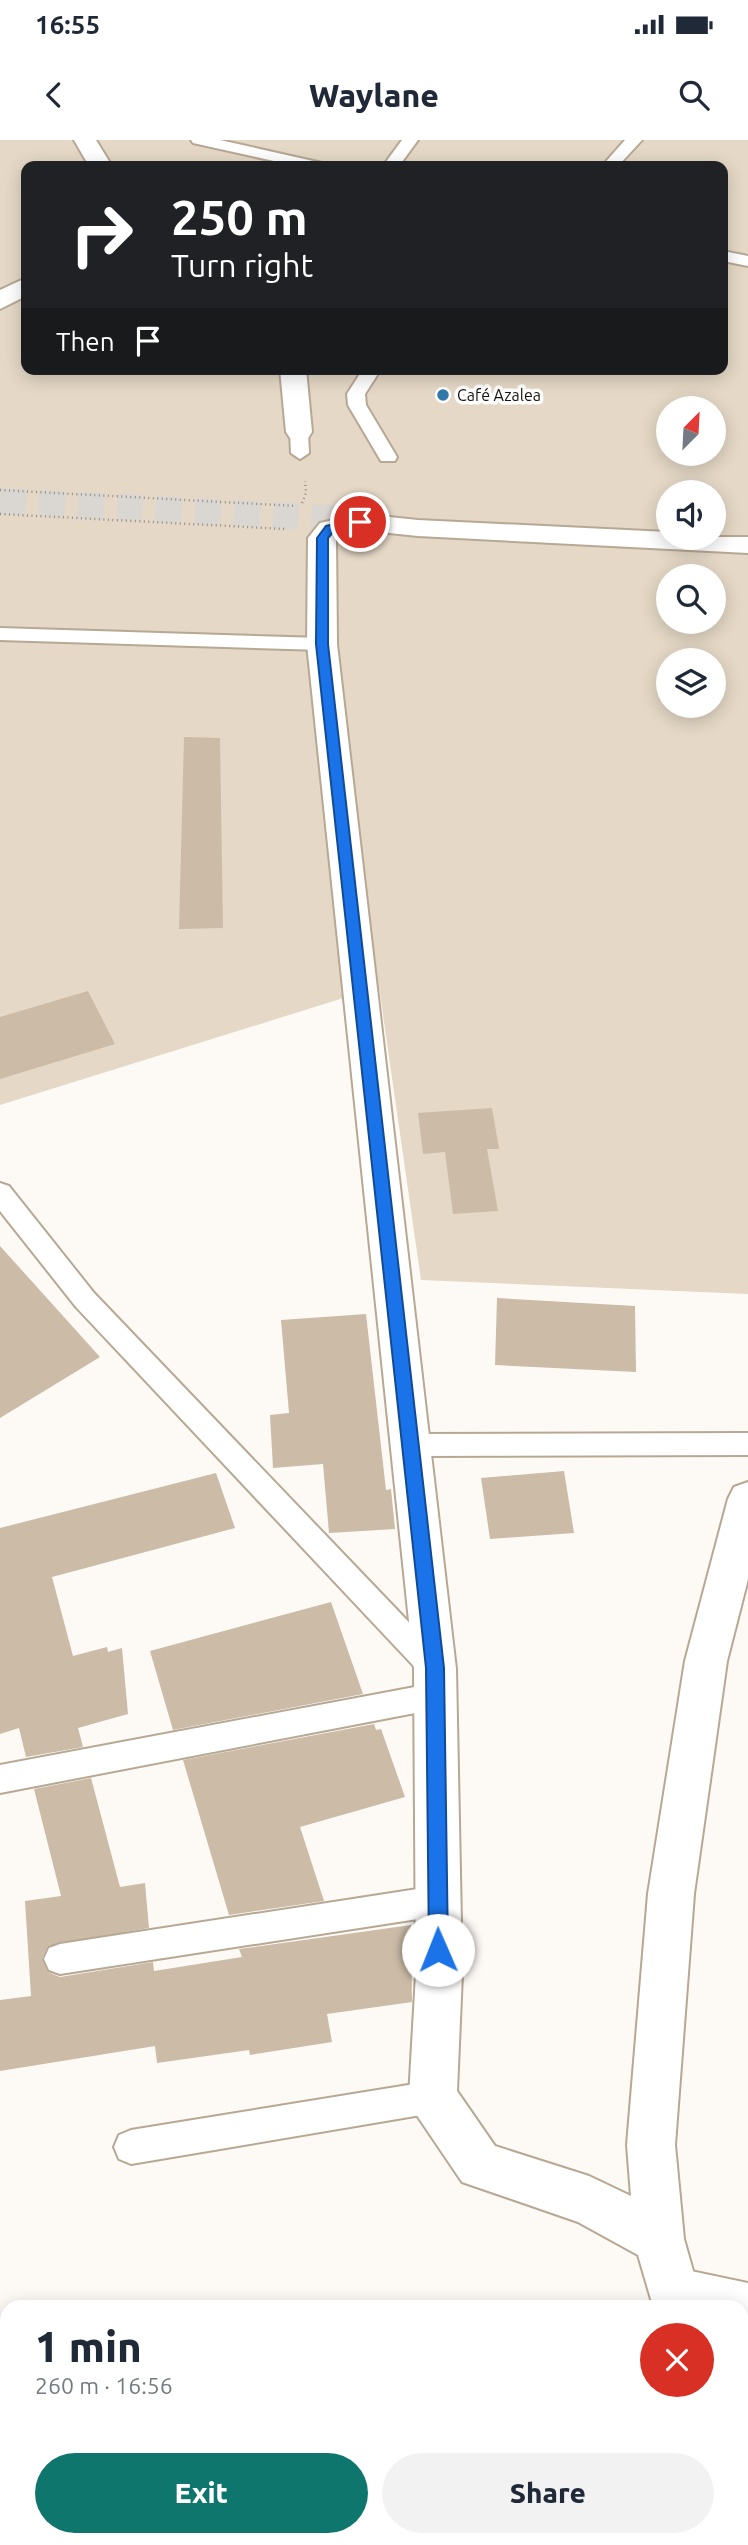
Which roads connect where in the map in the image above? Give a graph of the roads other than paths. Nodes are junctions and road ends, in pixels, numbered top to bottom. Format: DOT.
graph roads {
  1 [pos="85,140"];
  2 [pos="200,140"];
  3 [pos="411,140"];
  4 [pos="634,140"];
  5 [pos="97,161"];
  6 [pos="294,161"];
  7 [pos="395,161"];
  8 [pos="615,161"];
  9 [pos="728,257"];
  10 [pos="748,261"];
  11 [pos="21,288"];
  12 [pos="0,301"];
  13 [pos="294,375"];
  14 [pos="368,375"];
  15 [pos="300,442"];
  16 [pos="388,457"];
  17 [pos="748,545"];
  18 [pos="0,634"];
  19 [pos="322,644"];
  20 [pos="0,1193"];
  21 [pos="748,1444"];
  22 [pos="411,1445"];
  23 [pos="748,1499"];
  24 [pos="435,1682"];
  25 [pos="0,1779"];
  26 [pos="438,1901"];
  27 [pos="60,1959"];
  28 [pos="433,2096"];
  29 [pos="131,2147"];
  30 [pos="669,2277"];
  31 [pos="748,2300"];
  1 -- 5 [label="street"];
  2 -- 6 [label="lane"];
  3 -- 7 [label="lane"];
  4 -- 8 [label="lane"];
  9 -- 10 [label="lane"];
  11 -- 12 [label="street"];
  13 -- 15 [label="street"];
  14 -- 16 [label="lane"];
  17 -- 19 [label="street"];
  18 -- 19 [label="lane"];
  19 -- 22 [label="street"];
  20 -- 24 [label="lane"];
  21 -- 22 [label="lane"];
  22 -- 24 [label="street"];
  23 -- 30 [label="street"];
  24 -- 25 [label="lane"];
  24 -- 26 [label="street"];
  26 -- 27 [label="lane"];
  26 -- 28 [label="street"];
  28 -- 29 [label="lane"];
  28 -- 30 [label="street"];
  30 -- 31 [label="lane"];
}
